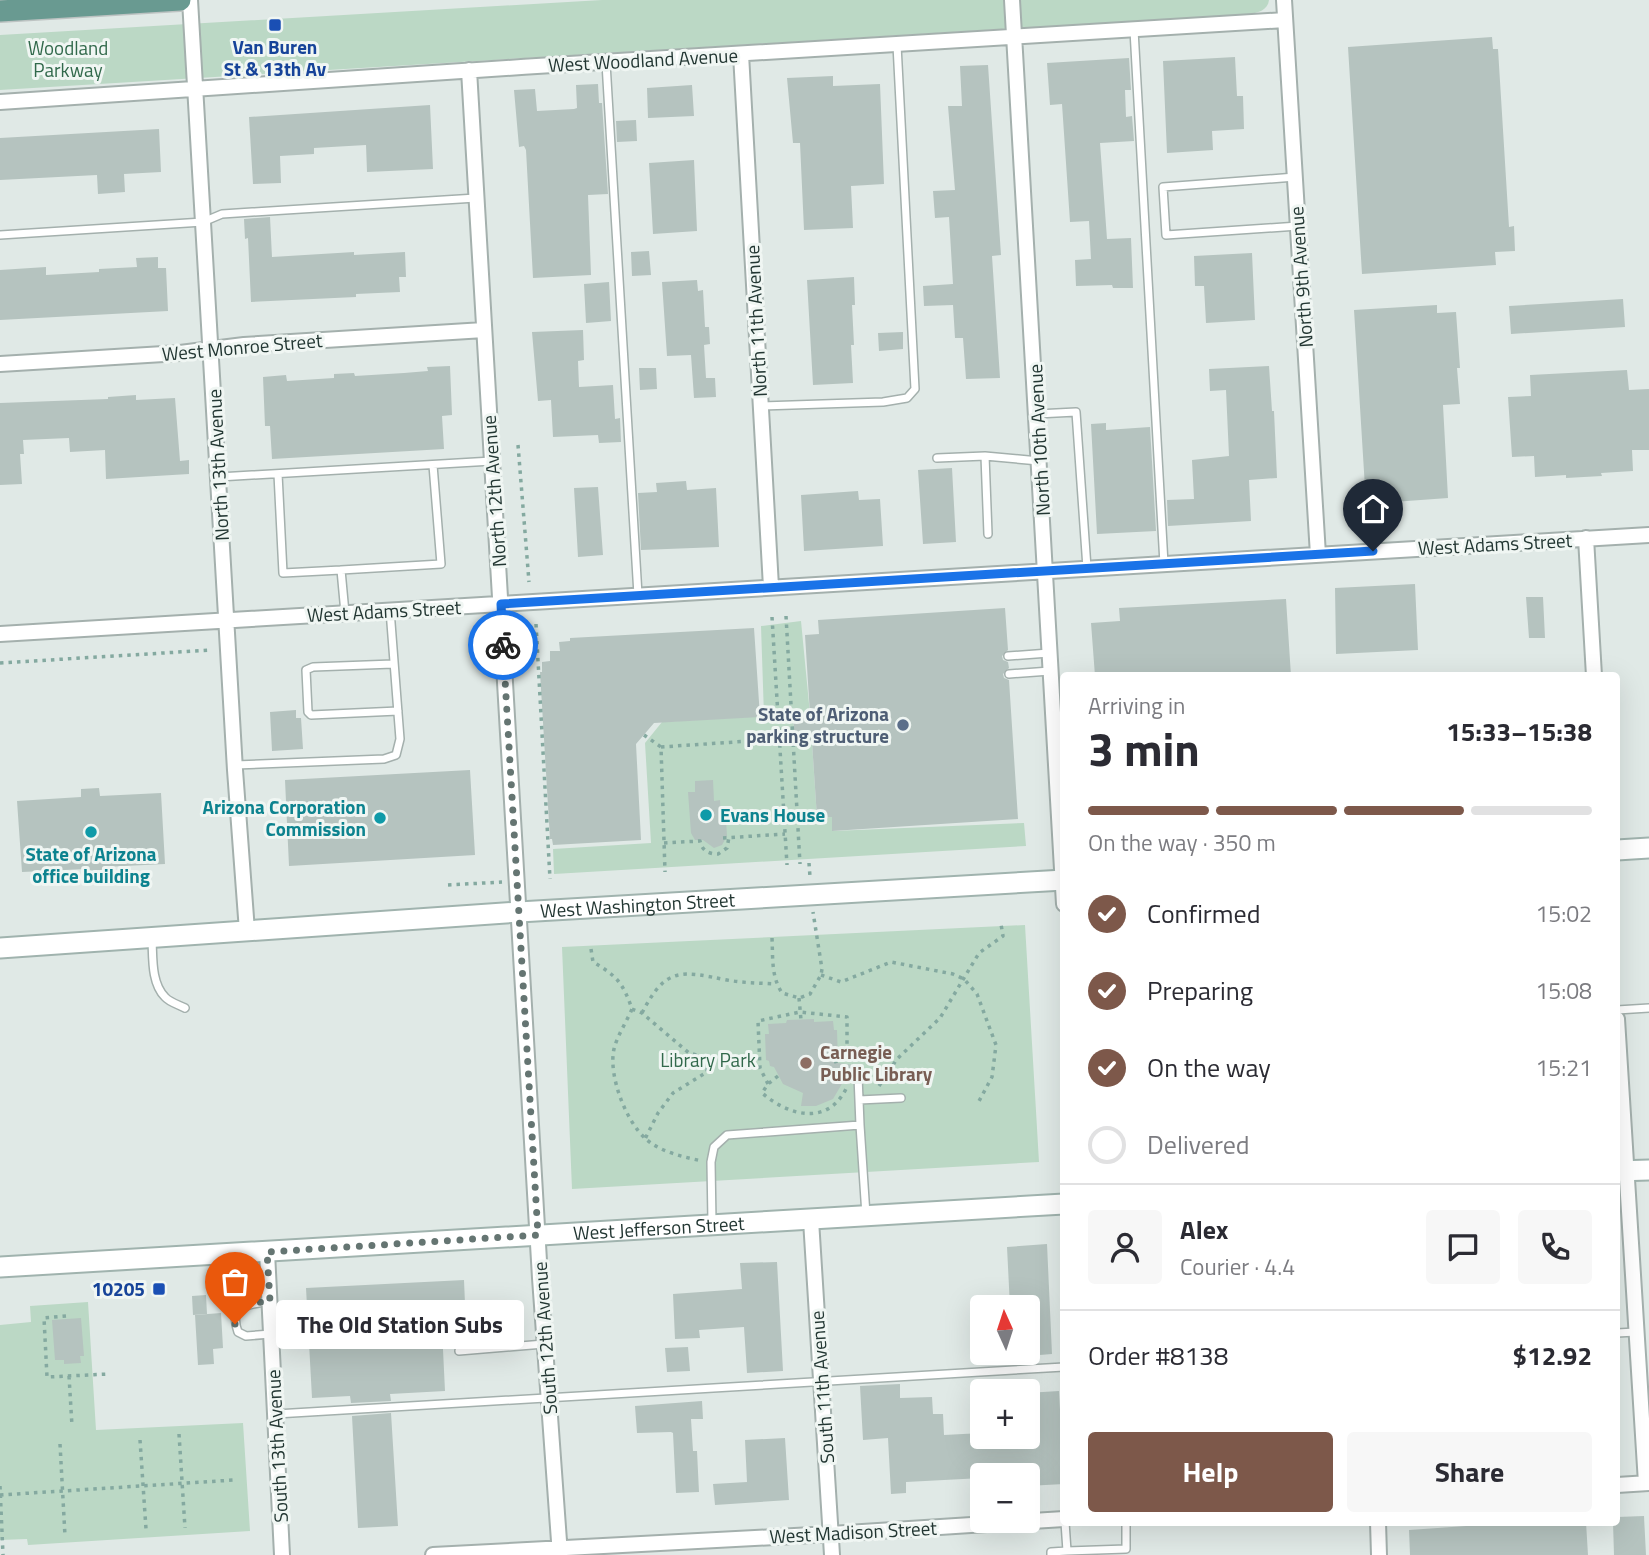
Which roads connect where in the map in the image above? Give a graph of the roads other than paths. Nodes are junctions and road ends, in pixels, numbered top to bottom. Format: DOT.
graph roads {
  1 [pos="180,0"];
  2 [pos="190,0"];
  3 [pos="1012,0"];
  4 [pos="1284,0"];
  5 [pos="0,11"];
  6 [pos="1285,20"];
  7 [pos="1134,30"];
  8 [pos="1014,37"];
  9 [pos="897,45"];
  10 [pos="741,54"];
  11 [pos="606,63"];
  12 [pos="469,70"];
  13 [pos="196,88"];
  14 [pos="0,102"];
  15 [pos="1295,177"];
  16 [pos="476,198"];
  17 [pos="202,222"];
  18 [pos="1298,226"];
  19 [pos="0,235"];
  20 [pos="484,330"];
  21 [pos="211,350"];
  22 [pos="0,364"];
  23 [pos="761,406"];
  24 [pos="1037,414"];
  25 [pos="985,456"];
  26 [pos="937,458"];
  27 [pos="492,461"];
  28 [pos="1040,461"];
  29 [pos="433,464"];
  30 [pos="278,474"];
  31 [pos="219,477"];
  32 [pos="988,534"];
  33 [pos="1649,535"];
  34 [pos="1586,538"];
  35 [pos="1318,555"];
  36 [pos="1164,564"];
  37 [pos="1087,568"];
  38 [pos="341,570"];
  39 [pos="1046,571"];
  40 [pos="771,587"];
  41 [pos="638,596"];
  42 [pos="501,604"];
  43 [pos="390,610"];
  44 [pos="345,613"];
  45 [pos="227,620"];
  46 [pos="0,634"];
  47 [pos="1050,653"];
  48 [pos="1008,656"];
  49 [pos="393,664"];
  50 [pos="1051,671"];
  51 [pos="1594,672"];
  52 [pos="1009,674"];
  53 [pos="398,711"];
  54 [pos="235,765"];
  55 [pos="1060,828"];
  56 [pos="1649,848"];
  57 [pos="1620,850"];
  58 [pos="1060,880"];
  59 [pos="519,912"];
  60 [pos="247,931"];
  61 [pos="152,938"];
  62 [pos="0,948"];
  63 [pos="185,1008"];
  64 [pos="1649,1008"];
  65 [pos="1620,1010"];
  66 [pos="853,1077"];
  67 [pos="901,1098"];
  68 [pos="859,1100"];
  69 [pos="1620,1110"];
  70 [pos="860,1125"];
  71 [pos="1649,1170"];
  72 [pos="1622,1171"];
  73 [pos="1060,1204"];
  74 [pos="866,1216"];
  75 [pos="811,1220"];
  76 [pos="712,1225"];
  77 [pos="538,1235"];
  78 [pos="267,1252"];
  79 [pos="0,1268"];
  80 [pos="270,1301"];
  81 [pos="1636,1332"];
  82 [pos="1620,1333"];
  83 [pos="272,1334"];
  84 [pos="545,1343"];
  85 [pos="459,1351"];
  86 [pos="1060,1367"];
  87 [pos="821,1382"];
  88 [pos="549,1397"];
  89 [pos="276,1414"];
  90 [pos="1647,1483"];
  91 [pos="1620,1485"];
  92 [pos="1060,1521"];
  93 [pos="1065,1526"];
  94 [pos="1126,1526"];
  95 [pos="1378,1526"];
  96 [pos="831,1534"];
  97 [pos="560,1551"];
  98 [pos="1067,1551"];
  99 [pos="1082,1553"];
  100 [pos="282,1555"];
  101 [pos="433,1555"];
  102 [pos="832,1555"];
  103 [pos="1051,1555"];
  104 [pos="1379,1555"];
  1 -- 5 [label="main road"];
  2 -- 13 [label="street, North 13th Avenue"];
  3 -- 8 [label="street, North 10th Avenue"];
  4 -- 6 [label="street, North 9th Avenue"];
  6 -- 7 [label="street, West Woodland Avenue"];
  6 -- 15 [label="street, North 9th Avenue"];
  7 -- 8 [label="street, West Woodland Avenue"];
  7 -- 36 [label="lane"];
  8 -- 9 [label="street, West Woodland Avenue"];
  8 -- 24 [label="street, North 10th Avenue"];
  9 -- 10 [label="street, West Woodland Avenue"];
  9 -- 23 [label="lane"];
  10 -- 11 [label="street, West Woodland Avenue"];
  10 -- 23 [label="street, North 11th Avenue"];
  11 -- 12 [label="street, West Woodland Avenue"];
  11 -- 41 [label="lane"];
  12 -- 13 [label="street, West Woodland Avenue"];
  12 -- 16 [label="street, North 12th Avenue"];
  13 -- 14 [label="street, West Woodland Avenue"];
  13 -- 17 [label="street, North 13th Avenue"];
  15 -- 18 [label="street, North 9th Avenue"];
  15 -- 18 [label="lane"];
  16 -- 17 [label="lane"];
  16 -- 20 [label="street, North 12th Avenue"];
  17 -- 19 [label="lane"];
  17 -- 21 [label="street, North 13th Avenue"];
  18 -- 35 [label="street, North 9th Avenue"];
  20 -- 21 [label="street, West Monroe Street"];
  20 -- 27 [label="street, North 12th Avenue"];
  21 -- 22 [label="street, West Monroe Street"];
  21 -- 31 [label="street, North 13th Avenue"];
  23 -- 40 [label="street, North 11th Avenue"];
  24 -- 28 [label="street, North 10th Avenue"];
  24 -- 37 [label="lane"];
  25 -- 26 [label="lane"];
  25 -- 28 [label="lane"];
  25 -- 32 [label="lane"];
  27 -- 29 [label="lane"];
  27 -- 42 [label="street, North 12th Avenue"];
  28 -- 39 [label="street, North 10th Avenue"];
  29 -- 30 [label="lane"];
  29 -- 38 [label="lane"];
  30 -- 31 [label="lane"];
  30 -- 38 [label="lane"];
  31 -- 45 [label="street, North 13th Avenue"];
  33 -- 34 [label="street, West Adams Street"];
  34 -- 35 [label="street, West Adams Street"];
  34 -- 51 [label="street"];
  35 -- 36 [label="street, West Adams Street"];
  36 -- 37 [label="street, West Adams Street"];
  37 -- 39 [label="street, West Adams Street"];
  38 -- 44 [label="lane"];
  39 -- 40 [label="street, West Adams Street"];
  39 -- 47 [label="street, North 10th Avenue"];
  40 -- 41 [label="street, West Adams Street"];
  41 -- 42 [label="street, West Adams Street"];
  42 -- 43 [label="street, West Adams Street"];
  42 -- 59 [label="street, North 12th Avenue"];
  43 -- 44 [label="street, West Adams Street"];
  43 -- 49 [label="lane"];
  44 -- 45 [label="street, West Adams Street"];
  45 -- 46 [label="street, West Adams Street"];
  45 -- 54 [label="street, North 13th Avenue"];
  47 -- 48 [label="lane"];
  47 -- 50 [label="street, North 10th Avenue"];
  49 -- 53 [label="lane"];
  49 -- 53 [label="lane"];
  50 -- 52 [label="lane"];
  50 -- 55 [label="street, North 10th Avenue"];
  53 -- 54 [label="lane"];
  54 -- 60 [label="street, North 13th Avenue"];
  56 -- 57 [label="main road"];
  58 -- 59 [label="main road, West Washington Street"];
  59 -- 60 [label="main road, West Washington Street"];
  59 -- 77 [label="street, South 12th Avenue"];
  60 -- 61 [label="main road, West Washington Street"];
  61 -- 62 [label="main road, West Washington Street"];
  61 -- 63 [label="lane"];
  64 -- 65 [label="lane"];
  66 -- 68 [label="lane"];
  67 -- 68 [label="lane"];
  68 -- 70 [label="lane"];
  69 -- 72 [label="street"];
  70 -- 74 [label="lane"];
  70 -- 76 [label="lane"];
  71 -- 72 [label="main road"];
  72 -- 81 [label="street"];
  73 -- 74 [label="main road, West Jefferson Street"];
  74 -- 75 [label="main road, West Jefferson Street"];
  75 -- 76 [label="main road, West Jefferson Street"];
  75 -- 87 [label="street, South 11th Avenue"];
  76 -- 77 [label="main road, West Jefferson Street"];
  77 -- 78 [label="main road, West Jefferson Street"];
  77 -- 84 [label="street, South 12th Avenue"];
  78 -- 79 [label="main road, West Jefferson Street"];
  78 -- 80 [label="street, South 13th Avenue"];
  80 -- 83 [label="street, South 13th Avenue"];
  80 -- 83 [label="lane"];
  81 -- 82 [label="lane"];
  81 -- 90 [label="street"];
  83 -- 89 [label="street, South 13th Avenue"];
  84 -- 85 [label="lane"];
  84 -- 88 [label="street, South 12th Avenue"];
  86 -- 87 [label="lane"];
  87 -- 88 [label="lane"];
  87 -- 96 [label="street, South 11th Avenue"];
  88 -- 89 [label="lane"];
  88 -- 97 [label="street, South 12th Avenue"];
  89 -- 100 [label="street, South 13th Avenue"];
  90 -- 91 [label="street"];
  92 -- 96 [label="street, West Madison Street"];
  93 -- 98 [label="lane"];
  94 -- 99 [label="lane"];
  95 -- 104 [label="street"];
  96 -- 97 [label="street, West Madison Street"];
  96 -- 102 [label="street, South 11th Avenue"];
  97 -- 101 [label="street, West Madison Street"];
  98 -- 99 [label="lane"];
  98 -- 103 [label="lane"];
}
